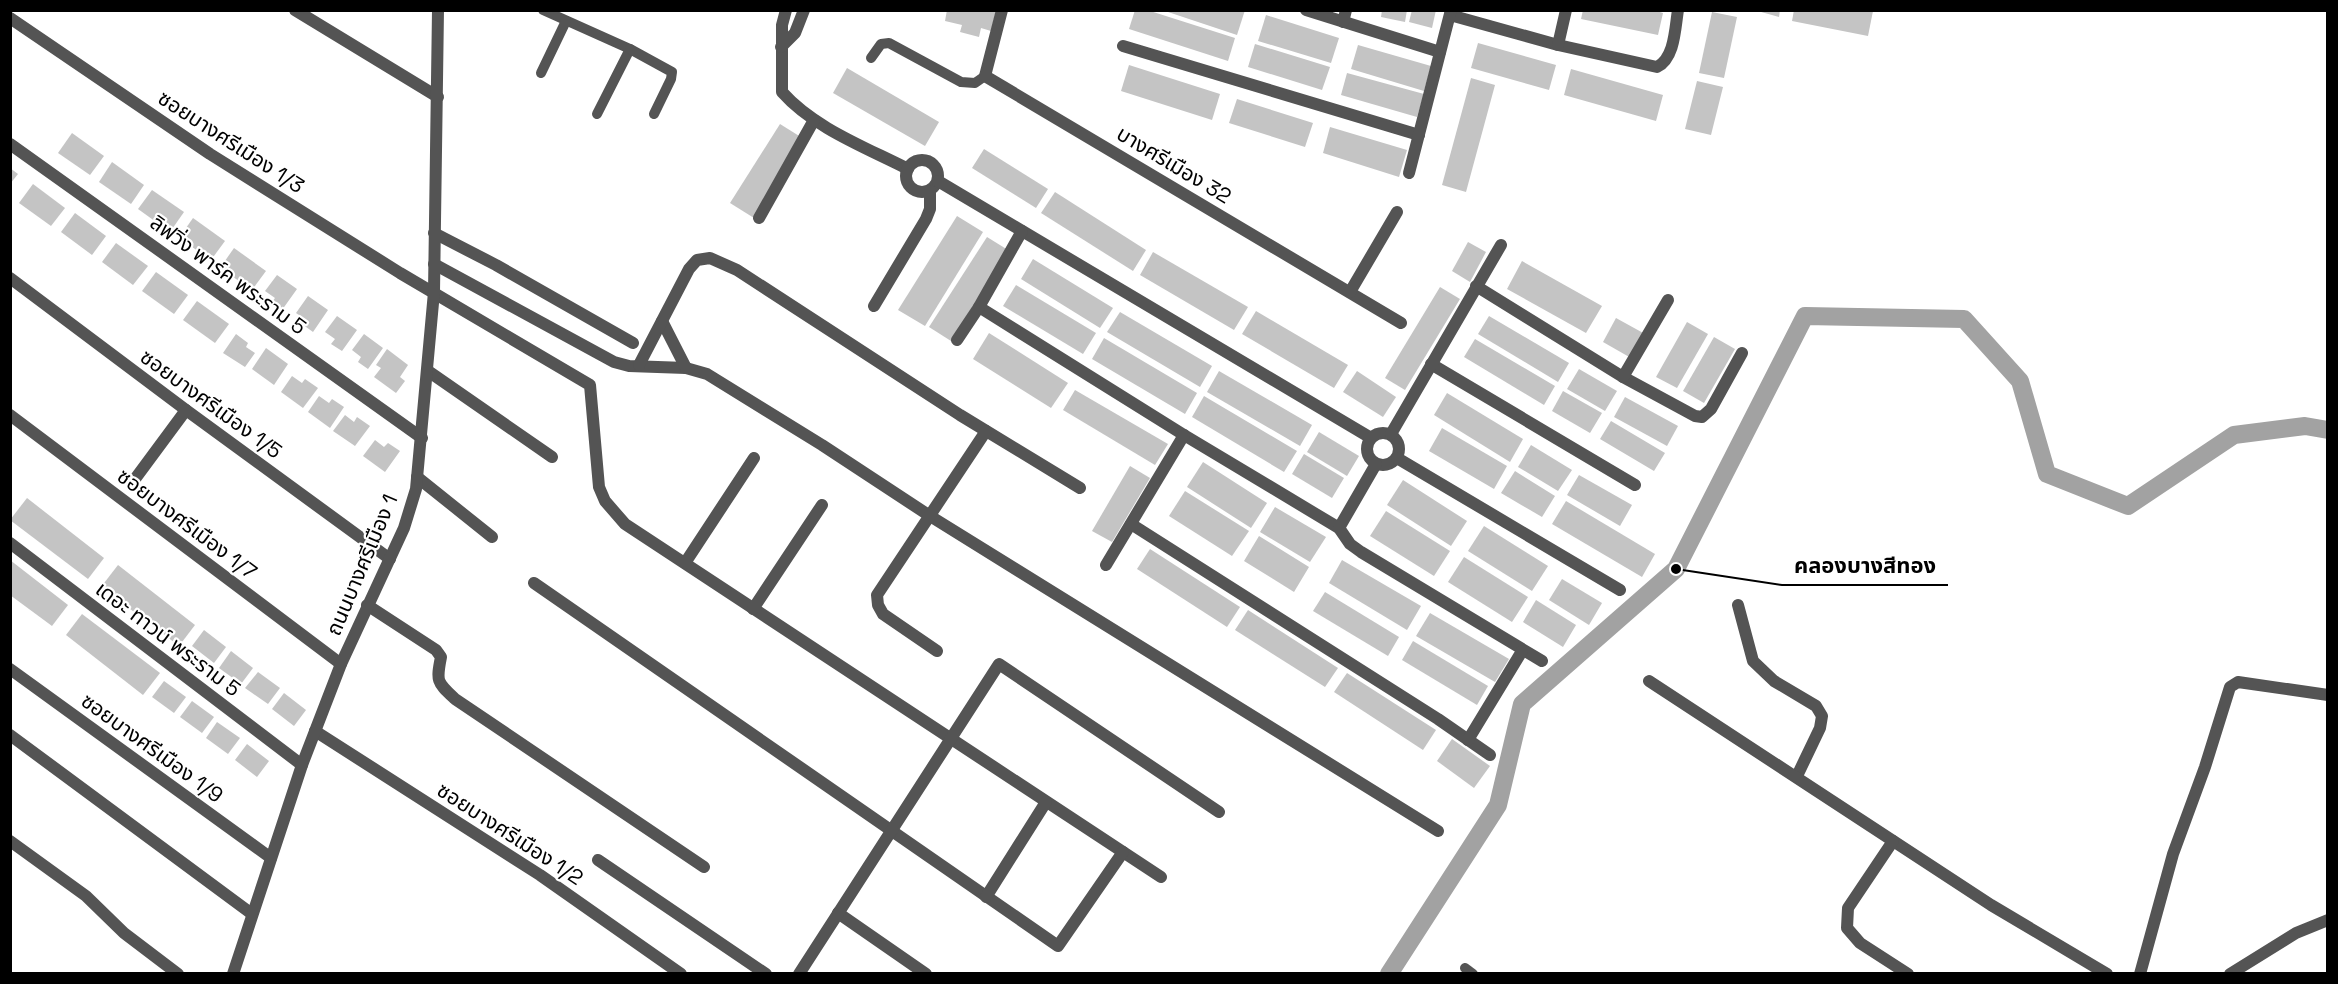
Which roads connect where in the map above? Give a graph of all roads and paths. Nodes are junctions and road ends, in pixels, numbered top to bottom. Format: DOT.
graph roads {
  1 [pos="295,10"];
  2 [pos="438,10"];
  3 [pos="543,10"];
  4 [pos="786,10"];
  5 [pos="804,10"];
  6 [pos="1002,10"];
  7 [pos="1306,10"];
  8 [pos="1566,10"];
  9 [pos="1678,10"];
  10 [pos="1450,13"];
  11 [pos="1345,16"];
  12 [pos="10,18"];
  13 [pos="566,21"];
  14 [pos="1558,45"];
  15 [pos="1123,46"];
  16 [pos="781,47"];
  17 [pos="630,49"];
  18 [pos="1440,51"];
  19 [pos="871,58"];
  20 [pos="541,73"];
  21 [pos="985,76"];
  22 [pos="438,97"];
  23 [pos="597,114"];
  24 [pos="654,114"];
  25 [pos="814,120"];
  26 [pos="1419,135"];
  27 [pos="10,144"];
  28 [pos="908,169"];
  29 [pos="1409,173"];
  30 [pos="938,181"];
  31 [pos="930,191"];
  32 [pos="1398,212"];
  33 [pos="759,218"];
  34 [pos="1022,231"];
  35 [pos="434,233"];
  36 [pos="1501,245"];
  37 [pos="434,264"];
  38 [pos="10,278"];
  39 [pos="1476,286"];
  40 [pos="434,292"];
  41 [pos="1350,292"];
  42 [pos="1668,300"];
  43 [pos="874,306"];
  44 [pos="979,307"];
  45 [pos="662,321"];
  46 [pos="1401,323"];
  47 [pos="957,340"];
  48 [pos="633,343"];
  49 [pos="1742,353"];
  50 [pos="1431,364"];
  51 [pos="639,365"];
  52 [pos="686,368"];
  53 [pos="428,371"];
  54 [pos="1623,376"];
  55 [pos="186,410"];
  56 [pos="10,415"];
  57 [pos="986,430"];
  58 [pos="1391,434"];
  59 [pos="1184,435"];
  60 [pos="422,438"];
  61 [pos="1371,438"];
  62 [pos="552,457"];
  63 [pos="754,458"];
  64 [pos="1397,458"];
  65 [pos="1377,464"];
  66 [pos="417,477"];
  67 [pos="132,483"];
  68 [pos="1635,485"];
  69 [pos="1080,488"];
  70 [pos="822,505"];
  71 [pos="930,516"];
  72 [pos="1131,524"];
  73 [pos="1339,528"];
  74 [pos="492,537"];
  75 [pos="10,543"];
  76 [pos="390,559"];
  77 [pos="685,563"];
  78 [pos="1106,565"];
  79 [pos="534,583"];
  80 [pos="1620,590"];
  81 [pos="367,605"];
  82 [pos="1738,605"];
  83 [pos="753,609"];
  84 [pos="937,651"];
  85 [pos="1522,651"];
  86 [pos="1542,661"];
  87 [pos="341,664"];
  88 [pos="10,669"];
  89 [pos="1649,681"];
  90 [pos="2328,695"];
  91 [pos="315,731"];
  92 [pos="10,735"];
  93 [pos="951,739"];
  94 [pos="1468,740"];
  95 [pos="1490,755"];
  96 [pos="302,765"];
  97 [pos="1797,776"];
  98 [pos="1046,801"];
  99 [pos="1219,812"];
  100 [pos="891,831"];
  101 [pos="1438,831"];
  102 [pos="10,841"];
  103 [pos="1893,841"];
  104 [pos="1123,852"];
  105 [pos="271,858"];
  106 [pos="598,860"];
  107 [pos="704,867"];
  108 [pos="1161,877"];
  109 [pos="986,897"];
  110 [pos="838,913"];
  111 [pos="252,914"];
  112 [pos="2328,920"];
  113 [pos="178,974"];
  114 [pos="234,974"];
  115 [pos="681,974"];
  116 [pos="766,974"];
  117 [pos="799,974"];
  118 [pos="926,974"];
  119 [pos="1908,974"];
  120 [pos="2107,974"];
  121 [pos="2140,974"];
  122 [pos="2230,974"];
  1 -- 22 [label="street"];
  2 -- 22 [label="street, ถนนบางศรีเมือง 1"];
  3 -- 13 [label="lane"];
  4 -- 16 [label="street"];
  5 -- 16 [label="street"];
  6 -- 21 [label="street"];
  7 -- 11 [label="street"];
  8 -- 14 [label="street"];
  9 -- 14 [label="street"];
  10 -- 14 [label="street"];
  10 -- 18 [label="street"];
  11 -- 18 [label="street"];
  12 -- 40 [label="street, ซอยบางศรีเมือง 1/3"];
  13 -- 17 [label="lane"];
  13 -- 20 [label="lane"];
  15 -- 26 [label="street"];
  16 -- 25 [label="street"];
  17 -- 23 [label="lane"];
  17 -- 24 [label="lane"];
  18 -- 26 [label="street"];
  19 -- 21 [label="lane"];
  21 -- 41 [label="street, บางศรีเมือง 32"];
  22 -- 35 [label="street, ถนนบางศรีเมือง 1"];
  25 -- 28 [label="street"];
  25 -- 33 [label="street"];
  26 -- 29 [label="street"];
  27 -- 60 [label="street, ลิฟวิ่ง พาร์ค พระราม 5"];
  28 -- 30 [label="street"];
  28 -- 31 [label="street"];
  30 -- 31 [label="street"];
  30 -- 34 [label="street"];
  31 -- 43 [label="street"];
  32 -- 41 [label="street"];
  34 -- 44 [label="street"];
  34 -- 61 [label="street"];
  35 -- 37 [label="street, ถนนบางศรีเมือง 1"];
  35 -- 48 [label="street"];
  36 -- 39 [label="street"];
  37 -- 40 [label="street, ถนนบางศรีเมือง 1"];
  37 -- 51 [label="street"];
  38 -- 55 [label="street, ซอยบางศรีเมือง 1/5"];
  39 -- 50 [label="street"];
  39 -- 54 [label="street"];
  40 -- 53 [label="street, ถนนบางศรีเมือง 1"];
  40 -- 77 [label="street, ซอยบางศรีเมือง 1/3"];
  41 -- 46 [label="street, บางศรีเมือง 32"];
  42 -- 54 [label="street"];
  44 -- 47 [label="street"];
  44 -- 59 [label="street"];
  45 -- 51 [label="street"];
  45 -- 52 [label="street"];
  45 -- 57 [label="street"];
  49 -- 54 [label="street"];
  50 -- 58 [label="street"];
  50 -- 68 [label="street"];
  51 -- 52 [label="street"];
  52 -- 71 [label="street"];
  53 -- 60 [label="street, ถนนบางศรีเมือง 1"];
  53 -- 62 [label="street"];
  55 -- 67 [label="street"];
  55 -- 76 [label="street, ซอยบางศรีเมือง 1/5"];
  56 -- 87 [label="street, ซอยบางศรีเมือง 1/7"];
  57 -- 69 [label="street"];
  57 -- 71 [label="street"];
  58 -- 61 [label="street"];
  58 -- 64 [label="street"];
  59 -- 72 [label="street"];
  59 -- 73 [label="street"];
  60 -- 66 [label="street, ถนนบางศรีเมือง 1"];
  61 -- 65 [label="street"];
  63 -- 77 [label="street"];
  64 -- 65 [label="street"];
  64 -- 80 [label="street"];
  65 -- 73 [label="street"];
  66 -- 74 [label="street"];
  66 -- 76 [label="street, ถนนบางศรีเมือง 1"];
  70 -- 83 [label="street"];
  71 -- 84 [label="street"];
  71 -- 101 [label="street"];
  72 -- 78 [label="street"];
  72 -- 94 [label="street"];
  73 -- 85 [label="street"];
  75 -- 96 [label="street, เดอะ ทาวน์ พระราม 5"];
  76 -- 81 [label="street, ถนนบางศรีเมือง 1"];
  77 -- 83 [label="street"];
  79 -- 100 [label="street"];
  81 -- 87 [label="street, ถนนบางศรีเมือง 1"];
  81 -- 107 [label="street"];
  82 -- 97 [label="street"];
  83 -- 93 [label="street"];
  85 -- 86 [label="street"];
  85 -- 94 [label="street"];
  87 -- 91 [label="street, ถนนบางศรีเมือง 1"];
  88 -- 105 [label="street, ซอยบางศรีเมือง 1/9"];
  89 -- 97 [label="street"];
  90 -- 121 [label="street"];
  91 -- 96 [label="street, ถนนบางศรีเมือง 1"];
  91 -- 115 [label="street, ซอยบางศรีเมือง 1/2"];
  92 -- 111 [label="street"];
  93 -- 98 [label="street"];
  93 -- 99 [label="street"];
  93 -- 100 [label="street"];
  94 -- 95 [label="street"];
  96 -- 105 [label="street, ถนนบางศรีเมือง 1"];
  97 -- 103 [label="street"];
  98 -- 104 [label="street"];
  98 -- 109 [label="street"];
  100 -- 109 [label="street"];
  100 -- 110 [label="street"];
  102 -- 113 [label="street"];
  103 -- 119 [label="street"];
  103 -- 120 [label="street"];
  104 -- 108 [label="street"];
  104 -- 109 [label="street"];
  105 -- 111 [label="street, ถนนบางศรีเมือง 1"];
  106 -- 116 [label="street"];
  110 -- 117 [label="street"];
  110 -- 118 [label="street"];
  111 -- 114 [label="street, ถนนบางศรีเมือง 1"];
  112 -- 122 [label="street"];
}
